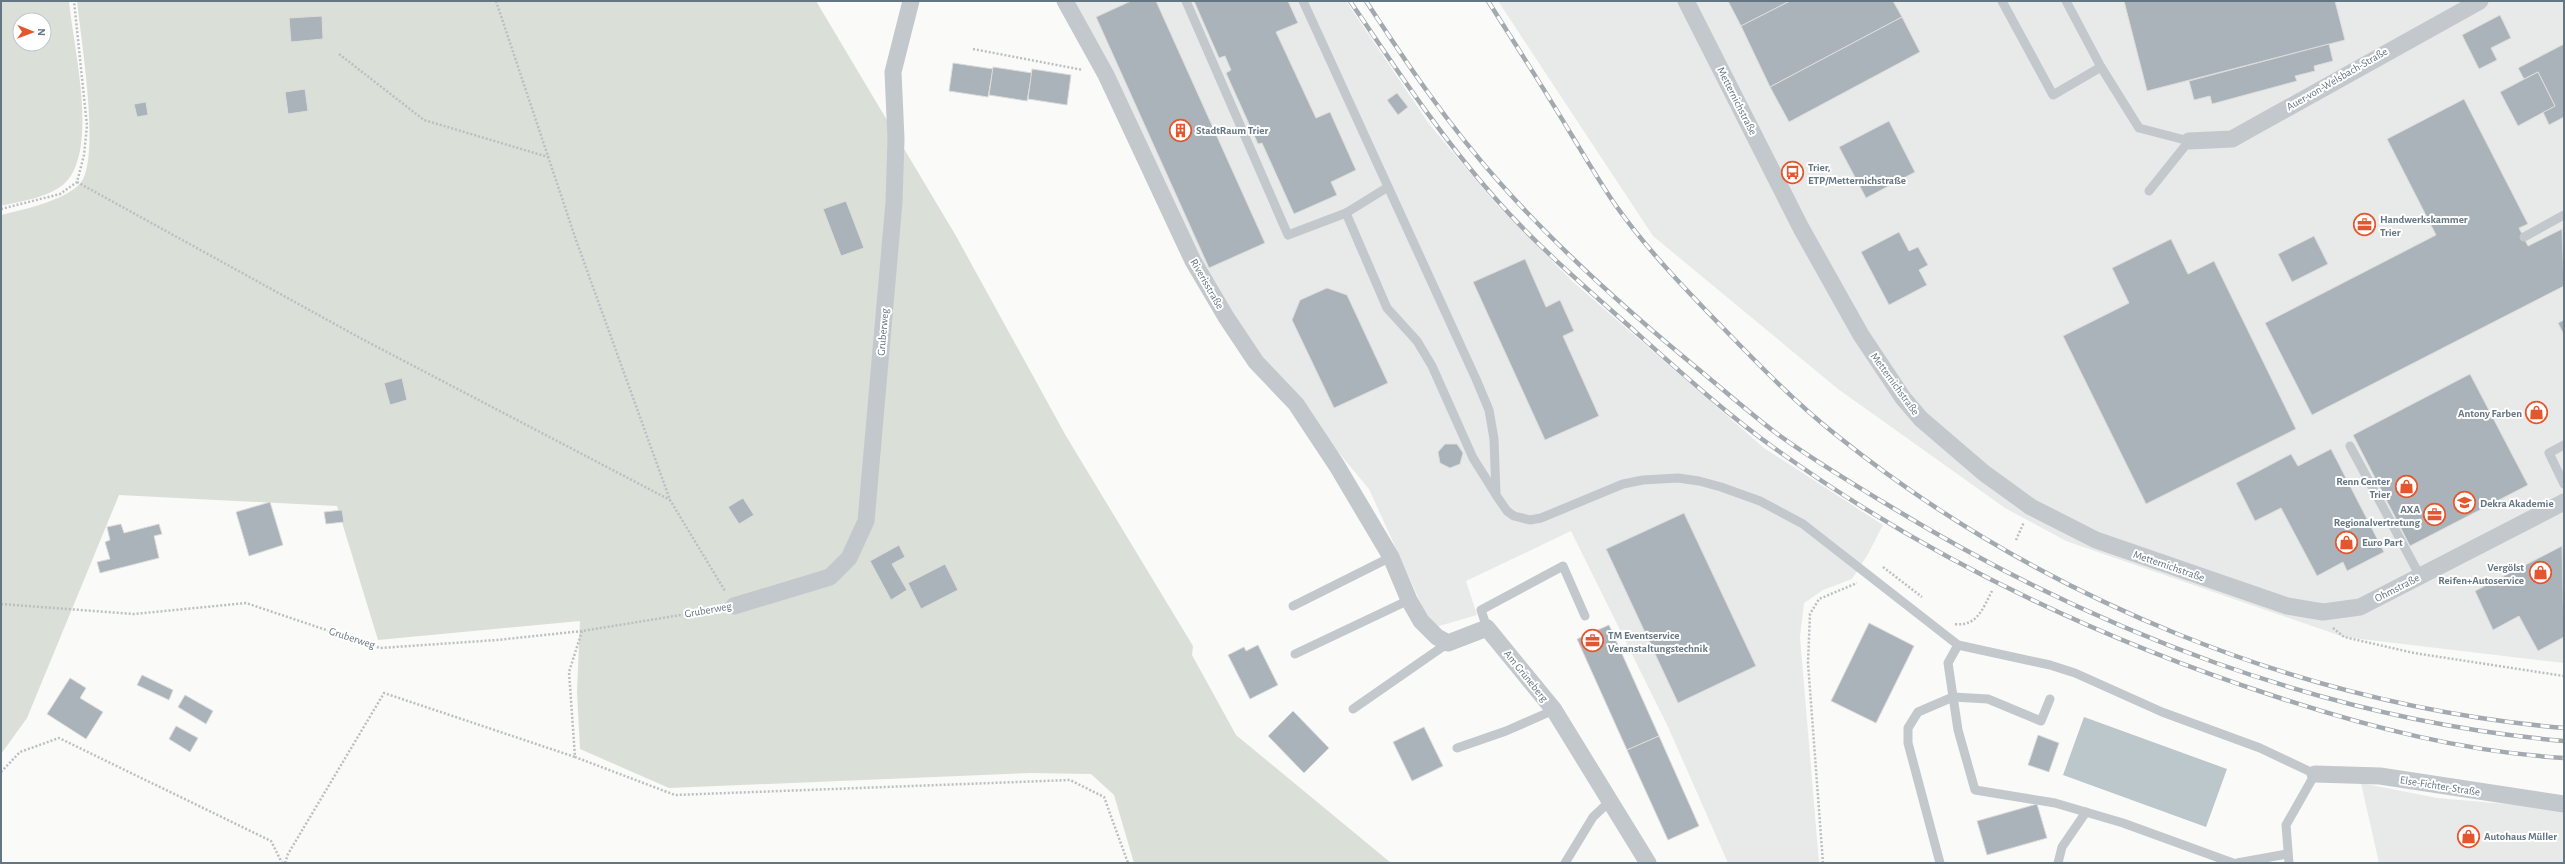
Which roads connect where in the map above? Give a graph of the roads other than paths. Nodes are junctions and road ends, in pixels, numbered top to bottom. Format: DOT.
graph roads {
  1 [pos="911,1"];
  2 [pos="1065,1"];
  3 [pos="1186,1"];
  4 [pos="1303,1"];
  5 [pos="1686,1"];
  6 [pos="2002,1"];
  7 [pos="2066,1"];
  8 [pos="2480,1"];
  9 [pos="2101,67"];
  10 [pos="2190,141"];
  11 [pos="1388,187"];
  12 [pos="2149,191"];
  13 [pos="1346,213"];
  14 [pos="2564,215"];
  15 [pos="2524,237"];
  16 [pos="2564,445"];
  17 [pos="2350,446"];
  18 [pos="2564,484"];
  19 [pos="1496,495"];
  20 [pos="2564,502"];
  21 [pos="1388,551"];
  22 [pos="2420,576"];
  23 [pos="1409,600"];
  24 [pos="734,606"];
  25 [pos="1293,606"];
  26 [pos="2311,611"];
  27 [pos="1585,616"];
  28 [pos="1487,628"];
  29 [pos="1448,643"];
  30 [pos="1958,644"];
  31 [pos="1295,654"];
  32 [pos="1953,697"];
  33 [pos="2050,699"];
  34 [pos="1353,709"];
  35 [pos="1554,710"];
  36 [pos="1457,748"];
  37 [pos="2316,774"];
  38 [pos="1610,801"];
  39 [pos="2564,804"];
  40 [pos="2086,812"];
  41 [pos="2288,858"];
  42 [pos="1565,863"];
  43 [pos="1648,863"];
  44 [pos="1940,863"];
  45 [pos="2058,863"];
  46 [pos="2233,863"];
  47 [pos="2237,863"];
  1 -- 24 [label="street, Gruberweg"];
  2 -- 21 [label="street, Riverisstraße"];
  3 -- 13 [label="lane"];
  4 -- 11 [label="lane"];
  5 -- 26 [label="street, Metternichstraße"];
  6 -- 9 [label="lane"];
  7 -- 9 [label="lane"];
  8 -- 10 [label="street, Auer-von-Welsbach-Straße"];
  9 -- 10 [label="lane"];
  10 -- 12 [label="lane"];
  11 -- 13 [label="lane"];
  11 -- 19 [label="lane"];
  13 -- 19 [label="lane"];
  14 -- 15 [label="lane"];
  16 -- 18 [label="lane"];
  17 -- 22 [label="lane"];
  19 -- 30 [label="lane"];
  20 -- 22 [label="street, Ohmstraße"];
  21 -- 23 [label="street"];
  21 -- 25 [label="lane"];
  22 -- 26 [label="street, Ohmstraße"];
  23 -- 29 [label="street"];
  23 -- 31 [label="lane"];
  27 -- 28 [label="lane"];
  28 -- 29 [label="street"];
  28 -- 35 [label="street, Am Grüneberg"];
  29 -- 34 [label="lane"];
  30 -- 32 [label="lane"];
  30 -- 37 [label="lane"];
  32 -- 33 [label="lane"];
  32 -- 40 [label="lane"];
  32 -- 44 [label="lane"];
  35 -- 36 [label="lane"];
  35 -- 38 [label="street, Am Grüneberg"];
  37 -- 39 [label="street, Else-Fichter-Straße"];
  37 -- 41 [label="lane"];
  38 -- 42 [label="lane"];
  38 -- 43 [label="street, Am Grüneberg"];
  40 -- 45 [label="lane"];
  40 -- 46 [label="lane"];
  41 -- 47 [label="lane"];
}
